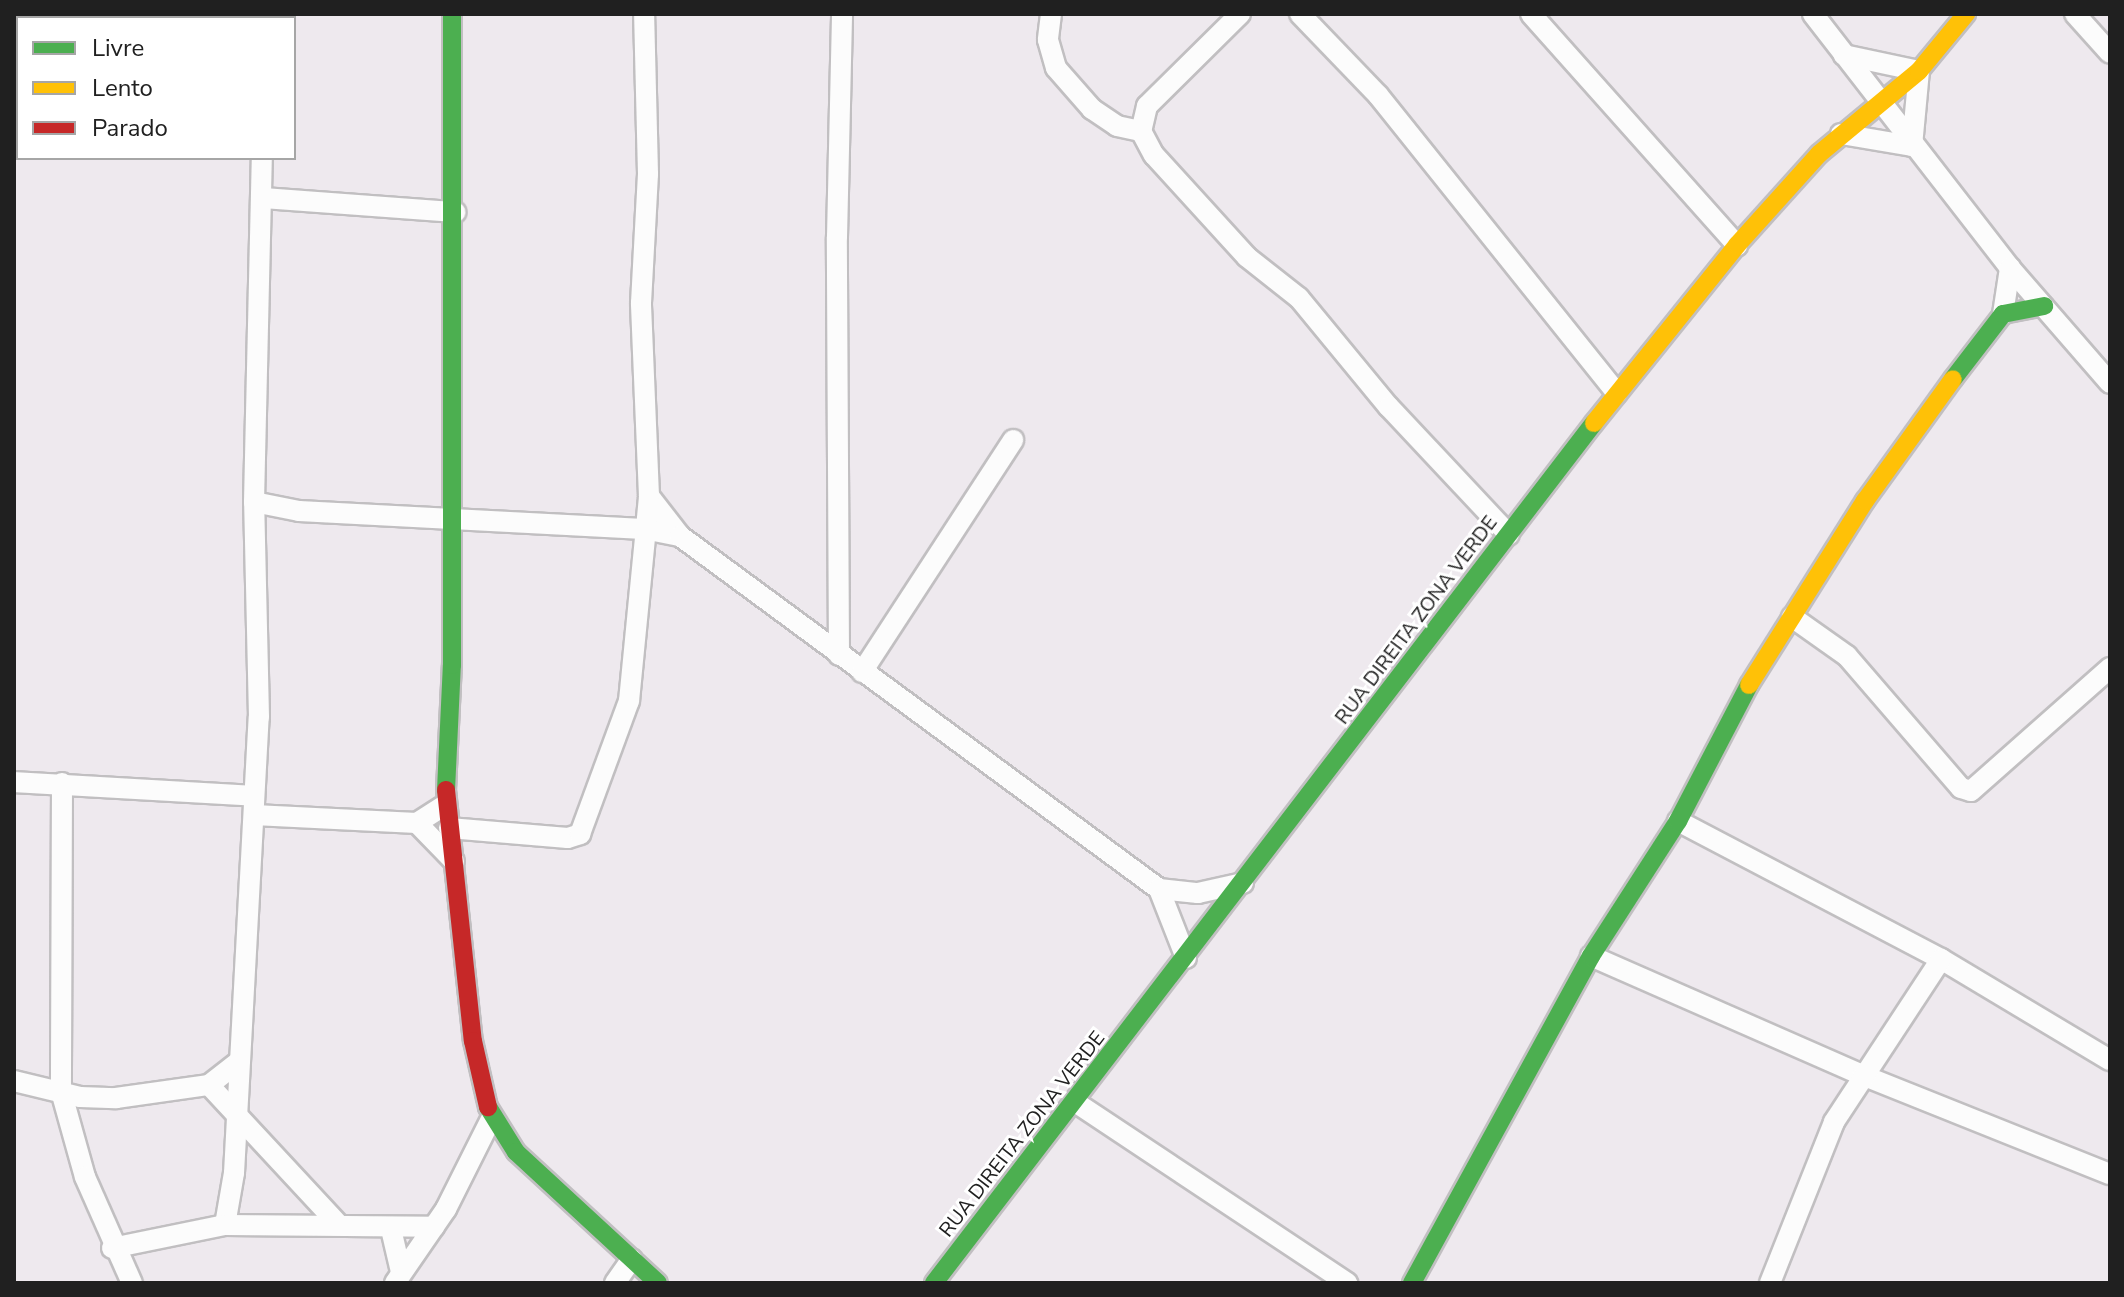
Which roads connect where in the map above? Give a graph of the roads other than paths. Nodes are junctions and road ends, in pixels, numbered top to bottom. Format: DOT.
graph roads {
  1 [pos="452,14"];
  2 [pos="644,14"];
  3 [pos="842,14"];
  4 [pos="1051,14"];
  5 [pos="1240,14"];
  6 [pos="1300,14"];
  7 [pos="1531,14"];
  8 [pos="1813,14"];
  9 [pos="1966,14"];
  10 [pos="2075,14"];
  11 [pos="2110,53"];
  12 [pos="1844,55"];
  13 [pos="1919,71"];
  14 [pos="1879,102"];
  15 [pos="1141,131"];
  16 [pos="1841,134"];
  17 [pos="1912,146"];
  18 [pos="262,160"];
  19 [pos="263,198"];
  20 [pos="455,212"];
  21 [pos="1737,245"];
  22 [pos="2010,268"];
  23 [pos="2044,306"];
  24 [pos="2003,314"];
  25 [pos="2101,358"];
  26 [pos="2110,383"];
  27 [pos="1617,393"];
  28 [pos="1013,440"];
  29 [pos="649,496"];
  30 [pos="254,502"];
  31 [pos="452,518"];
  32 [pos="644,529"];
  33 [pos="1509,535"];
  34 [pos="680,536"];
  35 [pos="1792,617"];
  36 [pos="839,655"];
  37 [pos="2110,668"];
  38 [pos="862,672"];
  39 [pos="14,782"];
  40 [pos="62,783"];
  41 [pos="254,805"];
  42 [pos="445,805"];
  43 [pos="1678,821"];
  44 [pos="417,823"];
  45 [pos="449,828"];
  46 [pos="454,861"];
  47 [pos="1243,883"];
  48 [pos="1159,889"];
  49 [pos="1591,956"];
  50 [pos="1186,958"];
  51 [pos="1941,959"];
  52 [pos="2110,1060"];
  53 [pos="240,1061"];
  54 [pos="1862,1075"];
  55 [pos="14,1081"];
  56 [pos="209,1085"];
  57 [pos="61,1091"];
  58 [pos="1075,1102"];
  59 [pos="234,1111"];
  60 [pos="491,1119"];
  61 [pos="2110,1174"];
  62 [pos="338,1224"];
  63 [pos="225,1225"];
  64 [pos="434,1227"];
  65 [pos="391,1229"];
  66 [pos="112,1248"];
  67 [pos="632,1259"];
  68 [pos="398,1278"];
  69 [pos="132,1283"];
  70 [pos="615,1283"];
  71 [pos="658,1283"];
  72 [pos="934,1283"];
  73 [pos="1347,1283"];
  74 [pos="1412,1283"];
  75 [pos="1770,1283"];
  1 -- 20 [label="street"];
  2 -- 29 [label="street"];
  3 -- 36 [label="street"];
  4 -- 15 [label="street"];
  5 -- 15 [label="street"];
  6 -- 27 [label="street"];
  7 -- 21 [label="street"];
  8 -- 12 [label="street"];
  9 -- 13 [label="street, RUA DIREITA ZONA VERDE"];
  10 -- 11 [label="street"];
  12 -- 13 [label="street"];
  12 -- 14 [label="street"];
  13 -- 14 [label="street, RUA DIREITA ZONA VERDE"];
  13 -- 17 [label="street"];
  14 -- 16 [label="street, RUA DIREITA ZONA VERDE"];
  14 -- 17 [label="street"];
  15 -- 33 [label="street"];
  16 -- 17 [label="street"];
  16 -- 21 [label="street, RUA DIREITA ZONA VERDE"];
  17 -- 22 [label="street"];
  18 -- 19 [label="street"];
  19 -- 20 [label="street"];
  19 -- 30 [label="street"];
  20 -- 31 [label="street"];
  21 -- 27 [label="street, RUA DIREITA ZONA VERDE"];
  22 -- 23 [label="street"];
  22 -- 24 [label="street"];
  23 -- 24 [label="street"];
  23 -- 25 [label="street"];
  24 -- 35 [label="street"];
  25 -- 26 [label="street"];
  27 -- 33 [label="street, RUA DIREITA ZONA VERDE"];
  28 -- 38 [label="street"];
  29 -- 32 [label="street"];
  29 -- 34 [label="street"];
  30 -- 31 [label="street"];
  30 -- 41 [label="street"];
  31 -- 32 [label="street"];
  31 -- 42 [label="street"];
  32 -- 34 [label="street"];
  32 -- 45 [label="street"];
  33 -- 47 [label="street, RUA DIREITA ZONA VERDE"];
  34 -- 36 [label="street"];
  35 -- 37 [label="street"];
  35 -- 43 [label="street"];
  36 -- 38 [label="street"];
  38 -- 48 [label="street"];
  39 -- 40 [label="street"];
  40 -- 41 [label="street"];
  40 -- 57 [label="street"];
  41 -- 44 [label="street"];
  41 -- 53 [label="street"];
  42 -- 44 [label="street"];
  42 -- 45 [label="street"];
  43 -- 49 [label="street"];
  43 -- 51 [label="street"];
  44 -- 46 [label="street"];
  45 -- 46 [label="street"];
  46 -- 60 [label="street"];
  47 -- 48 [label="street"];
  47 -- 50 [label="street, RUA DIREITA ZONA VERDE"];
  48 -- 50 [label="street"];
  49 -- 54 [label="street"];
  49 -- 74 [label="street"];
  50 -- 58 [label="street, RUA DIREITA ZONA VERDE"];
  51 -- 52 [label="street"];
  51 -- 54 [label="street"];
  53 -- 56 [label="street"];
  53 -- 59 [label="street"];
  54 -- 61 [label="street"];
  54 -- 75 [label="street"];
  55 -- 57 [label="street"];
  56 -- 57 [label="street"];
  56 -- 59 [label="street"];
  57 -- 66 [label="street"];
  58 -- 72 [label="street, RUA DIREITA ZONA VERDE"];
  58 -- 73 [label="street"];
  59 -- 62 [label="street"];
  59 -- 63 [label="street"];
  60 -- 64 [label="street"];
  60 -- 67 [label="street"];
  62 -- 63 [label="street"];
  62 -- 65 [label="street"];
  63 -- 66 [label="street"];
  64 -- 65 [label="street"];
  64 -- 68 [label="street"];
  65 -- 68 [label="street"];
  66 -- 69 [label="street"];
  67 -- 70 [label="street"];
  67 -- 71 [label="street"];
}
